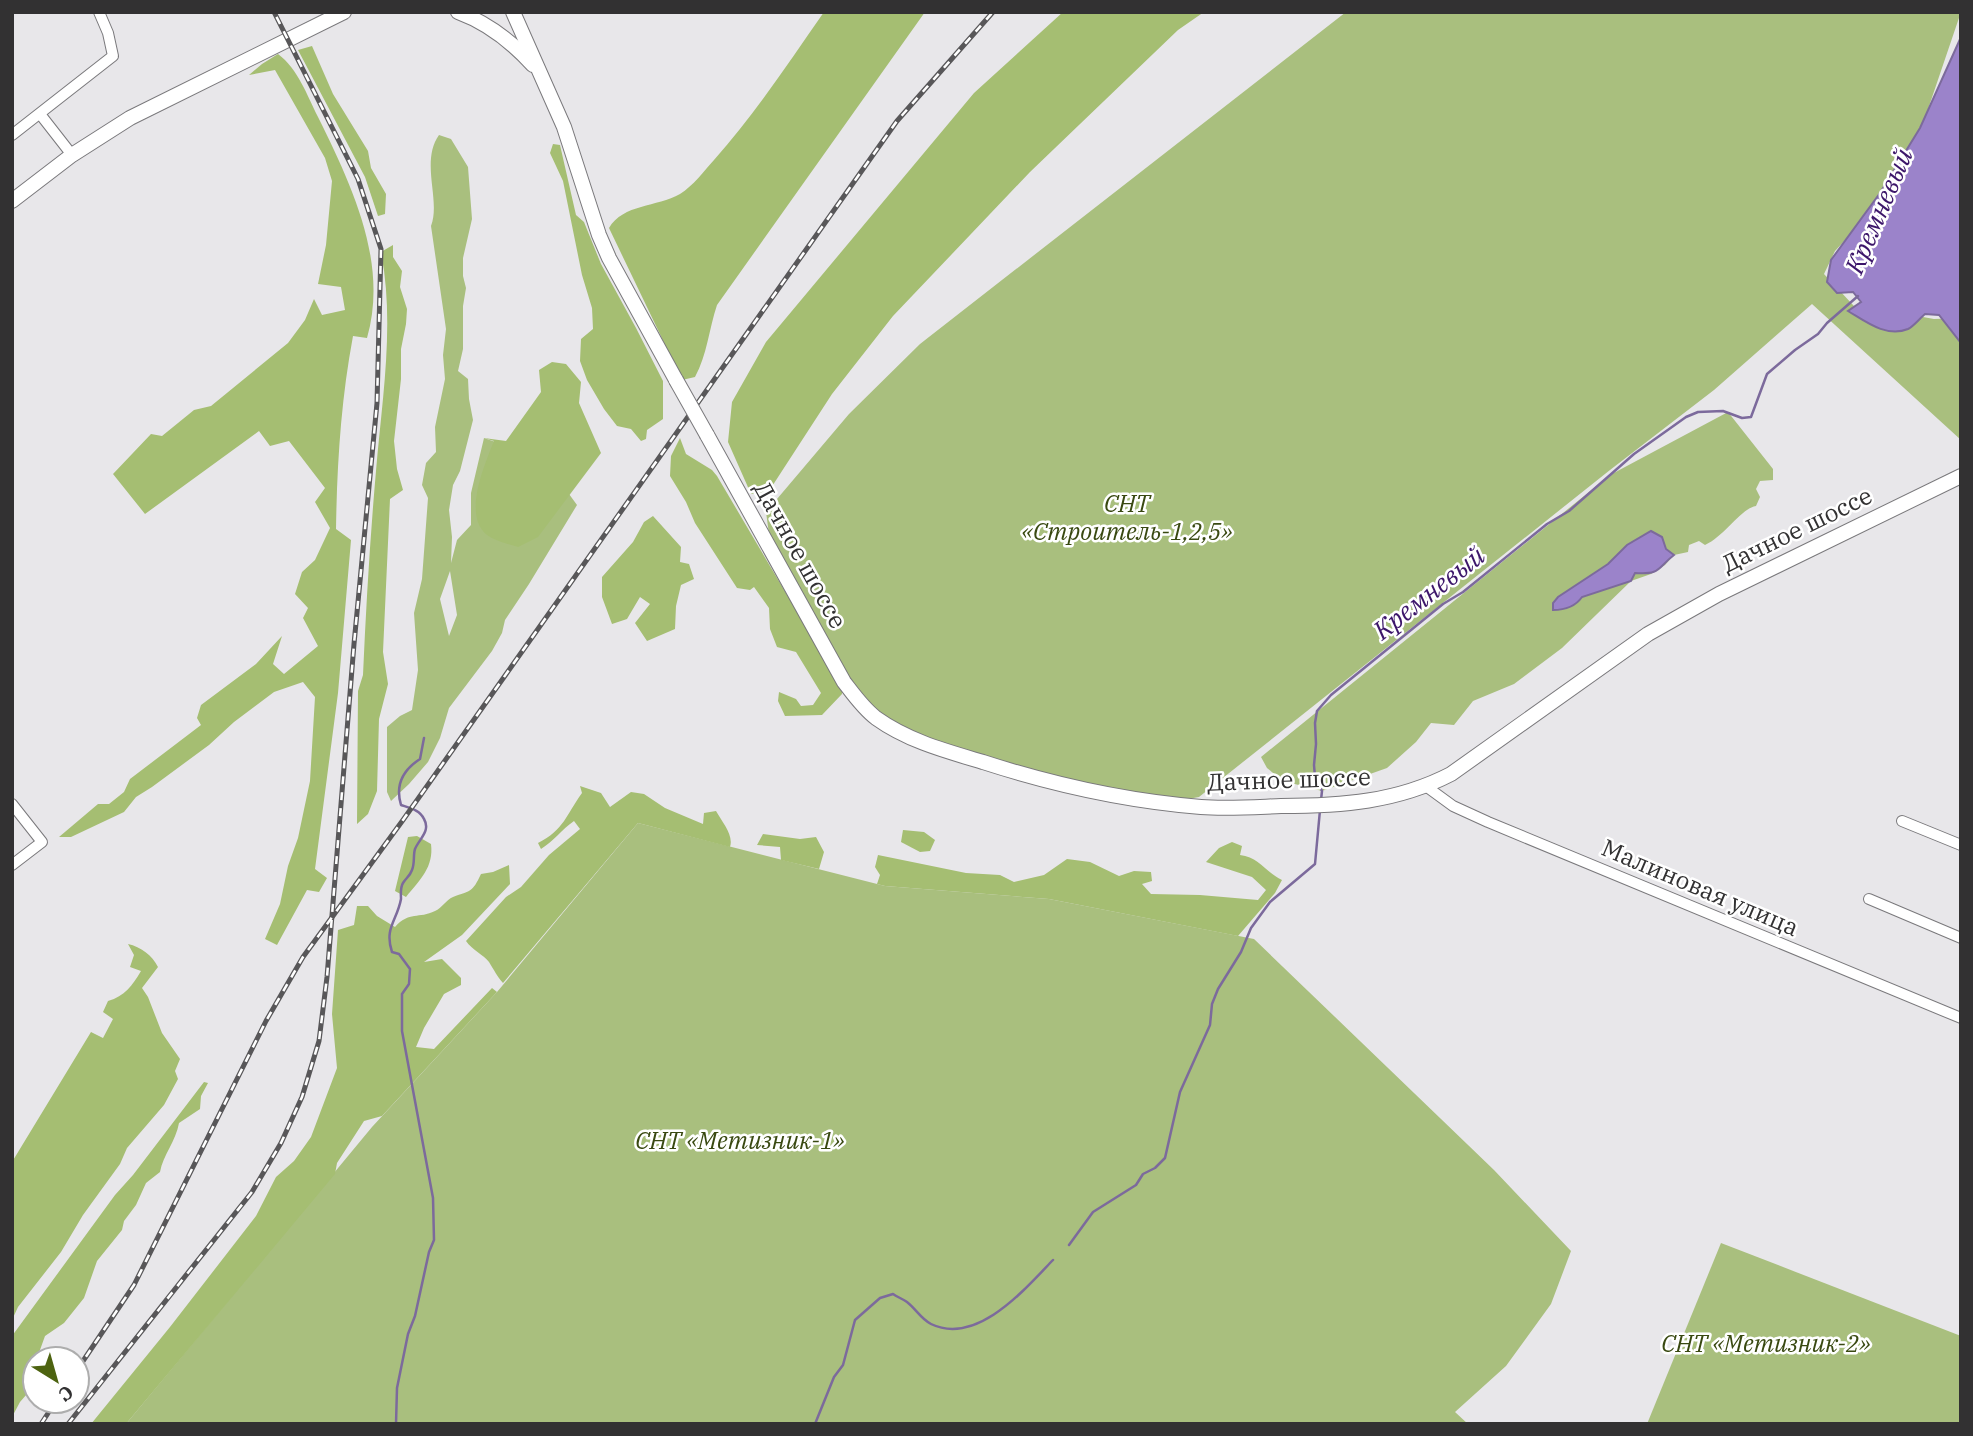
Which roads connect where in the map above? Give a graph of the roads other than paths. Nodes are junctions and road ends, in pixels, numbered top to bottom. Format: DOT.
graph roads {
  1 [pos="99,12"];
  2 [pos="458,12"];
  3 [pos="513,12"];
  4 [pos="344,13"];
  5 [pos="539,73"];
  6 [pos="40,114"];
  7 [pos="12,135"];
  8 [pos="72,155"];
  9 [pos="12,201"];
  10 [pos="1961,476"];
  11 [pos="1427,787"];
  12 [pos="12,804"];
  13 [pos="1902,821"];
  14 [pos="1961,845"];
  15 [pos="12,865"];
  16 [pos="1869,899"];
  17 [pos="1961,938"];
  18 [pos="1961,1018"];
  1 -- 6 [label="street"];
  2 -- 5 [label="main road"];
  3 -- 5 [label="main road, Дачное шоссе"];
  4 -- 8 [label="main road"];
  5 -- 11 [label="main road, Дачное шоссе, bridge"];
  6 -- 7 [label="street"];
  6 -- 8 [label="street"];
  8 -- 9 [label="main road"];
  10 -- 11 [label="main road, Дачное шоссе"];
  11 -- 18 [label="street, Малиновая улица"];
  12 -- 15 [label="street"];
  13 -- 14 [label="street"];
  16 -- 17 [label="street"];
}
